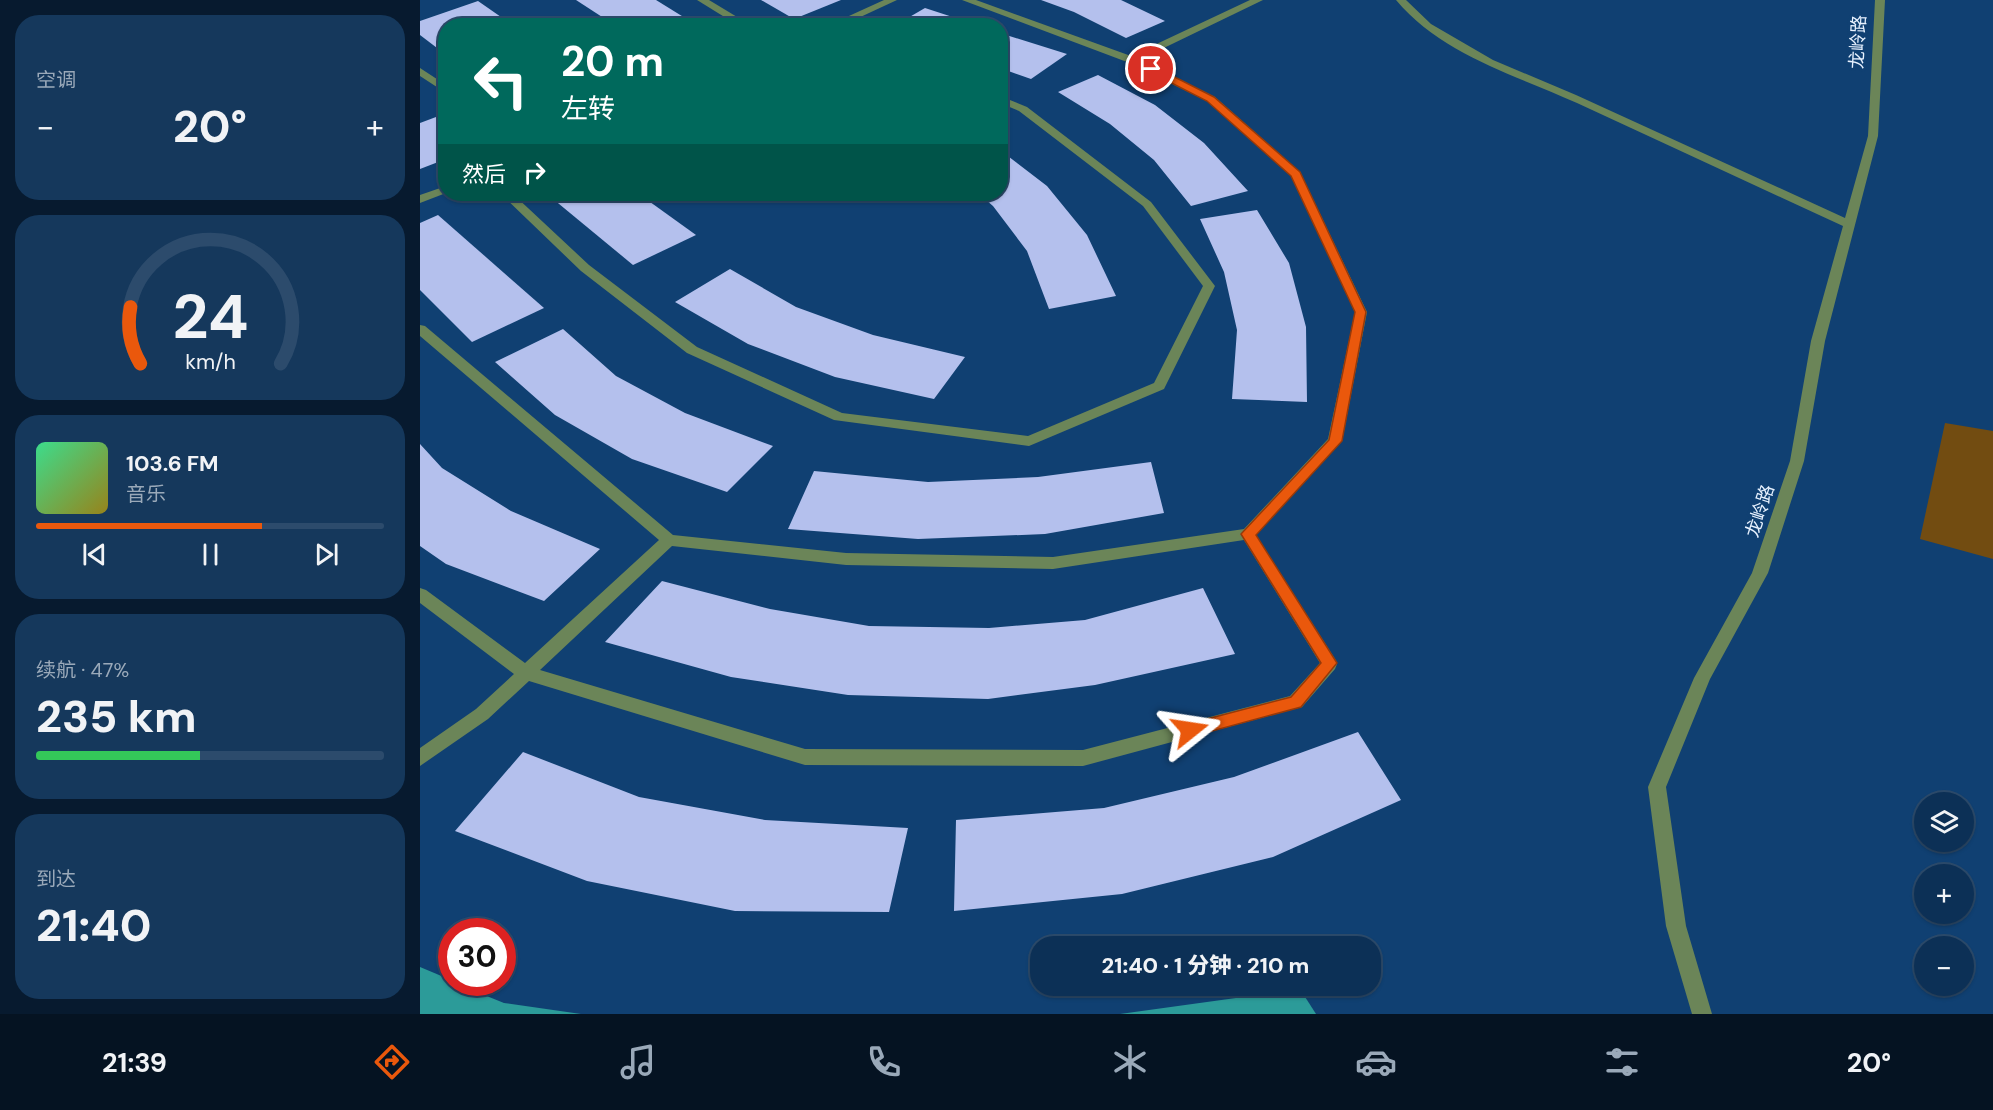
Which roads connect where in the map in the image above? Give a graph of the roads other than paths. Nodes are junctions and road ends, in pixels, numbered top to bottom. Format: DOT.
graph roads {
  1 [pos="702,0"];
  2 [pos="892,0"];
  3 [pos="967,0"];
  4 [pos="1258,0"];
  5 [pos="1401,0"];
  6 [pos="1880,0"];
  7 [pos="733,18"];
  8 [pos="850,18"];
  9 [pos="1131,60"];
  10 [pos="420,71"];
  11 [pos="438,84"];
  12 [pos="1008,102"];
  13 [pos="438,192"];
  14 [pos="420,199"];
  15 [pos="514,201"];
  16 [pos="1850,225"];
  17 [pos="420,329"];
  18 [pos="1248,534"];
  19 [pos="669,540"];
  20 [pos="420,594"];
  21 [pos="526,673"];
  22 [pos="420,758"];
  23 [pos="1702,1014"];
  1 -- 7 [label="street"];
  2 -- 8 [label="street"];
  3 -- 9 [label="street"];
  4 -- 9 [label="street"];
  5 -- 16 [label="street"];
  6 -- 16 [label="street, 龙岭路"];
  9 -- 18 [label="street"];
  10 -- 11 [label="street"];
  12 -- 15 [label="street"];
  13 -- 14 [label="street"];
  16 -- 23 [label="street, 龙岭路"];
  17 -- 19 [label="street"];
  18 -- 19 [label="street"];
  18 -- 21 [label="street"];
  19 -- 21 [label="street"];
  20 -- 21 [label="street"];
  21 -- 22 [label="street"];
}
